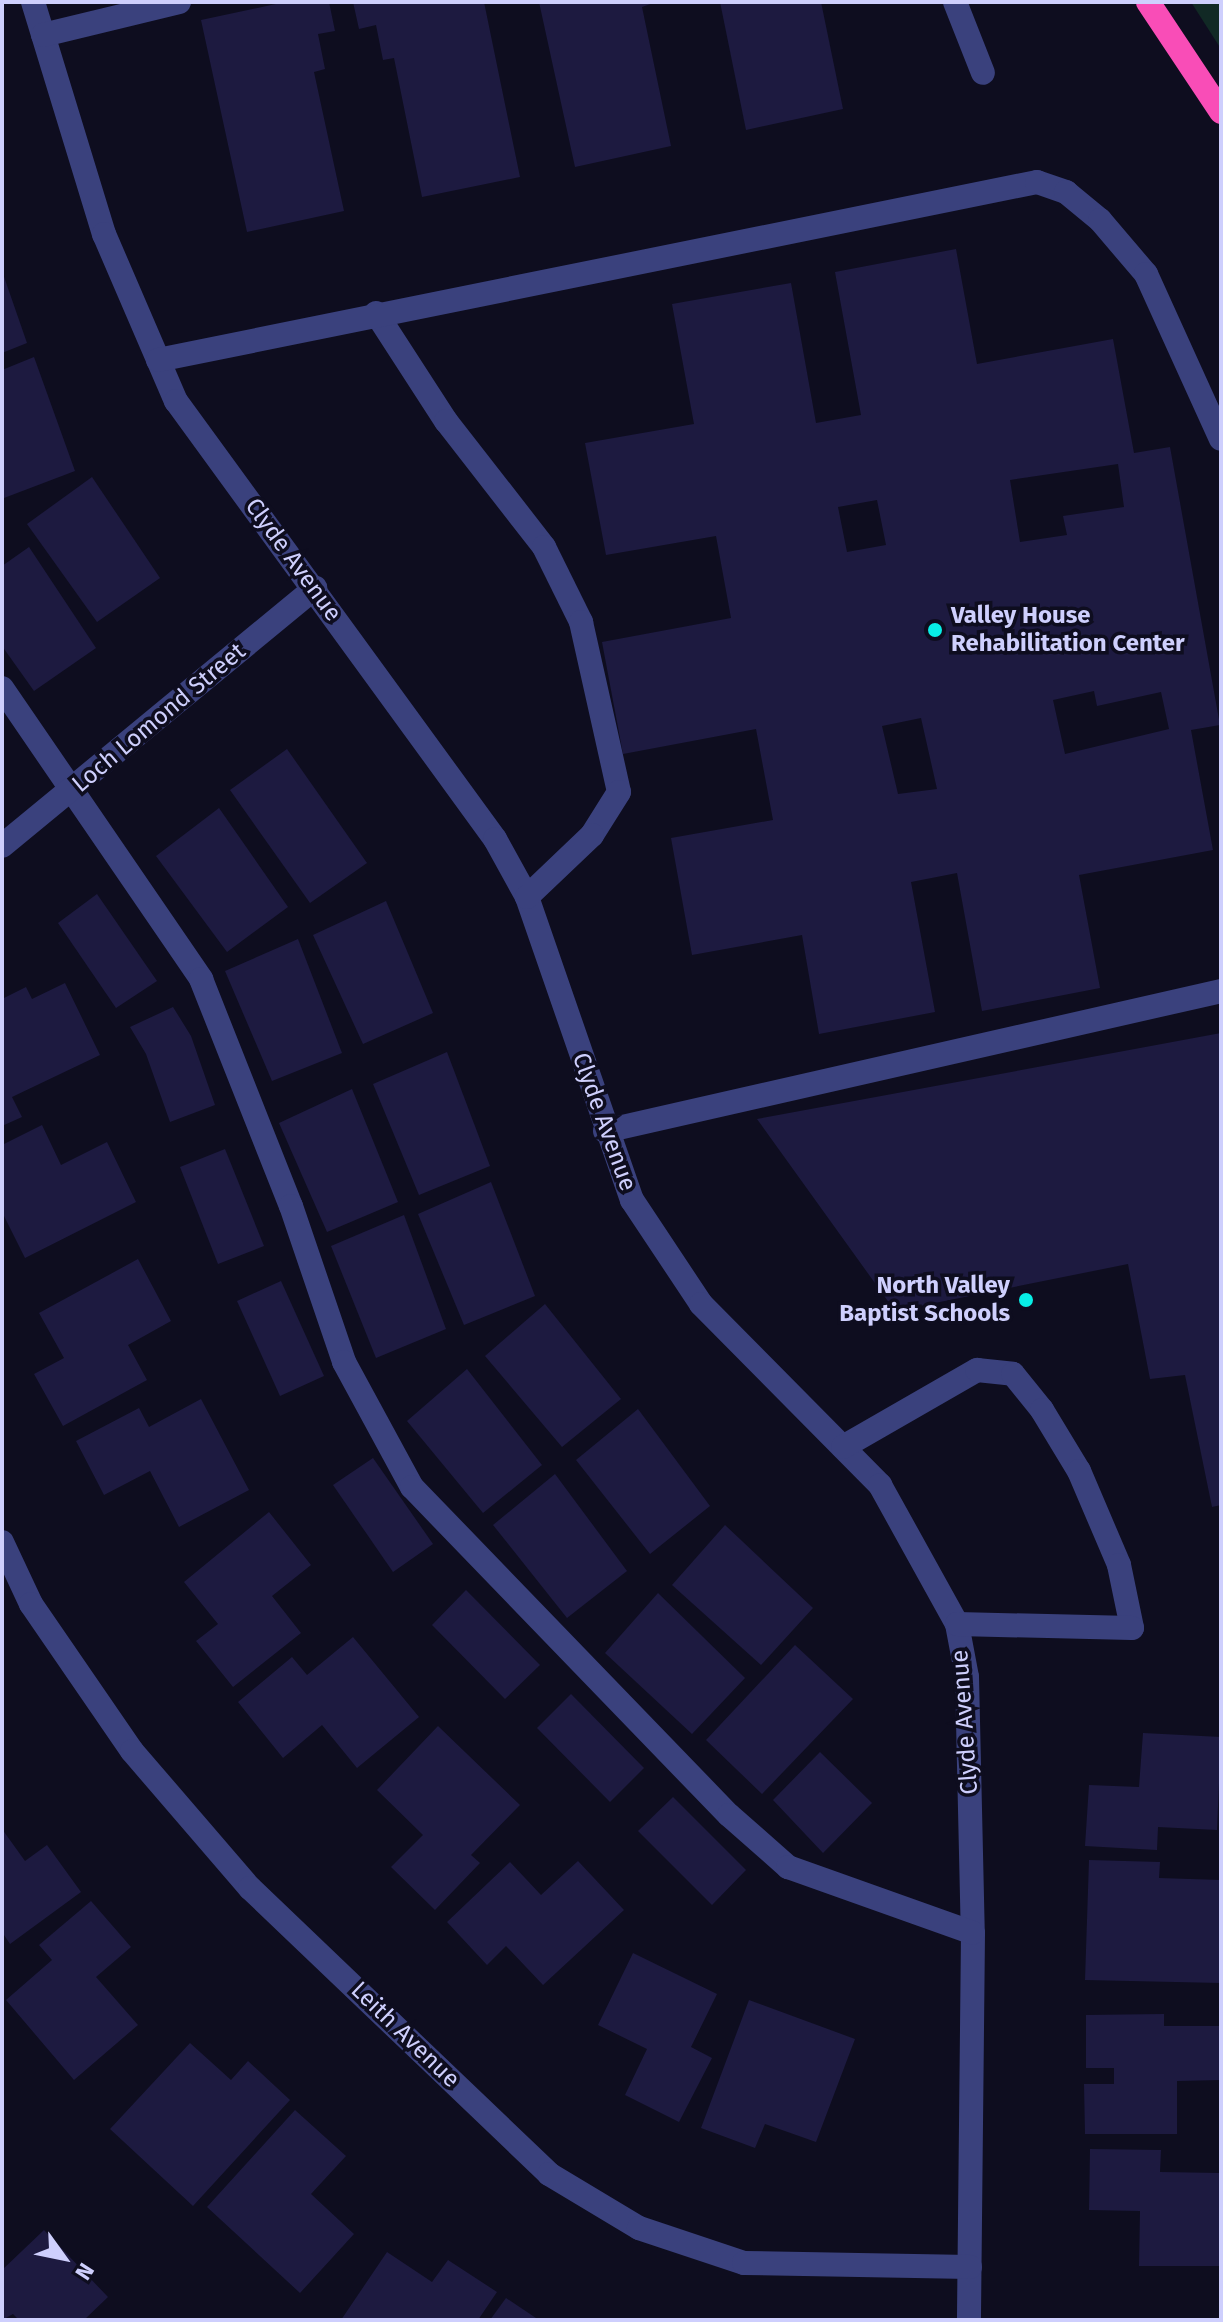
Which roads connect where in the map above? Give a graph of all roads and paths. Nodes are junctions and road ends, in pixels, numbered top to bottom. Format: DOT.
graph roads {
  1 [pos="33,2"];
  2 [pos="179,2"];
  3 [pos="955,2"];
  4 [pos="1148,2"];
  5 [pos="43,35"];
  6 [pos="983,73"];
  7 [pos="1221,112"];
  8 [pos="376,313"];
  9 [pos="158,360"];
  10 [pos="1221,439"];
  11 [pos="315,588"];
  12 [pos="2,688"];
  13 [pos="70,793"];
  14 [pos="2,846"];
  15 [pos="527,897"];
  16 [pos="1221,991"];
  17 [pos="605,1131"];
  18 [pos="843,1447"];
  19 [pos="2,1542"];
  20 [pos="957,1624"];
  21 [pos="973,1933"];
  22 [pos="970,2267"];
  23 [pos="969,2320"];
  1 -- 5 [label="street, Clyde Avenue"];
  2 -- 5 [label="street"];
  3 -- 6 [label="street"];
  4 -- 7 [label="highway"];
  5 -- 9 [label="street, Clyde Avenue"];
  8 -- 9 [label="street"];
  8 -- 10 [label="street"];
  8 -- 15 [label="street"];
  9 -- 11 [label="street, Clyde Avenue"];
  11 -- 13 [label="street, Loch Lomond Street"];
  11 -- 15 [label="street, Clyde Avenue"];
  12 -- 13 [label="street"];
  13 -- 14 [label="street, Loch Lomond Street"];
  13 -- 21 [label="street"];
  15 -- 17 [label="street, Clyde Avenue"];
  16 -- 17 [label="street"];
  17 -- 18 [label="street, Clyde Avenue"];
  18 -- 20 [label="street, Clyde Avenue"];
  18 -- 20 [label="street"];
  19 -- 22 [label="street, Leith Avenue"];
  20 -- 21 [label="street, Clyde Avenue"];
  21 -- 22 [label="street, Clyde Avenue"];
  22 -- 23 [label="street, Clyde Avenue"];
}
